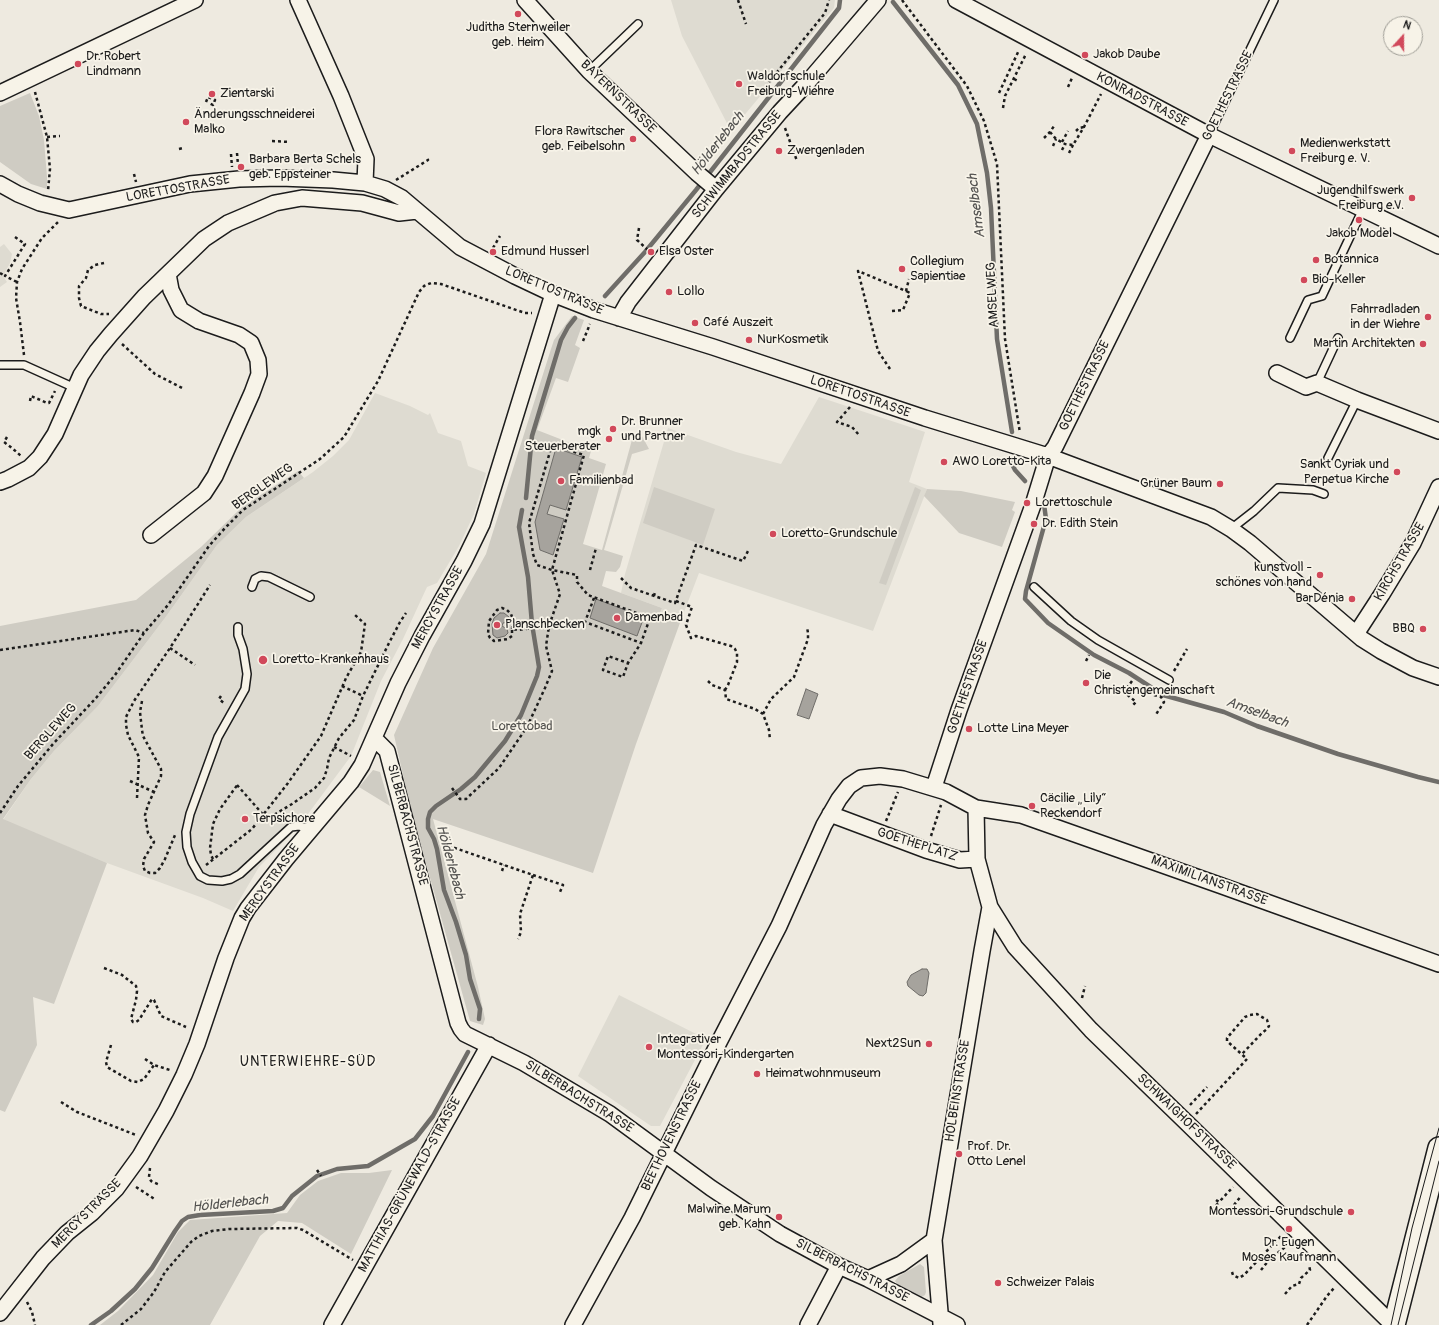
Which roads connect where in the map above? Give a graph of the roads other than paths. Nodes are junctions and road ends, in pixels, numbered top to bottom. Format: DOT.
graph roads {
  1 [pos="195,0"];
  2 [pos="298,0"];
  3 [pos="525,0"];
  4 [pos="878,0"];
  5 [pos="956,0"];
  6 [pos="1274,0"];
  7 [pos="638,24"];
  8 [pos="589,71"];
  9 [pos="0,93"];
  10 [pos="1209,136"];
  11 [pos="365,183"];
  12 [pos="0,184"];
  13 [pos="712,185"];
  14 [pos="1363,209"];
  15 [pos="417,211"];
  16 [pos="1439,246"];
  17 [pos="168,274"];
  18 [pos="553,294"];
  19 [pos="619,318"];
  20 [pos="1290,338"];
  21 [pos="1338,338"];
  22 [pos="0,365"];
  23 [pos="1277,373"];
  24 [pos="1317,383"];
  25 [pos="75,388"];
  26 [pos="1357,400"];
  27 [pos="1439,431"];
  28 [pos="1048,456"];
  29 [pos="1328,458"];
  30 [pos="0,482"];
  31 [pos="1438,493"];
  32 [pos="1324,494"];
  33 [pos="1231,529"];
  34 [pos="151,535"];
  35 [pos="252,587"];
  36 [pos="1034,587"];
  37 [pos="310,597"];
  38 [pos="238,627"];
  39 [pos="1356,634"];
  40 [pos="1439,676"];
  41 [pos="1169,680"];
  42 [pos="375,738"];
  43 [pos="940,790"];
  44 [pos="976,808"];
  45 [pos="830,814"];
  46 [pos="311,829"];
  47 [pos="978,859"];
  48 [pos="990,908"];
  49 [pos="1439,964"];
  50 [pos="485,1043"];
  51 [pos="1439,1148"];
  52 [pos="664,1152"];
  53 [pos="934,1240"];
  54 [pos="839,1266"];
  55 [pos="868,1279"];
  56 [pos="0,1313"];
  57 [pos="941,1321"];
  58 [pos="332,1325"];
  59 [pos="573,1325"];
  60 [pos="808,1325"];
  61 [pos="957,1325"];
  62 [pos="1394,1325"];
  1 -- 9 [label="street"];
  2 -- 11 [label="street"];
  3 -- 8 [label="street, BAYERNSTRASSE"];
  4 -- 13 [label="street, SCHWIMMBADSTRASSE"];
  5 -- 10 [label="street, KONRADSTRASSE"];
  6 -- 10 [label="lane, GOETHESTRASSE"];
  7 -- 8 [label="lane"];
  8 -- 13 [label="street, BAYERNSTRASSE"];
  10 -- 14 [label="street, KONRADSTRASSE"];
  10 -- 28 [label="street, GOETHESTRASSE"];
  11 -- 12 [label="street, LORETTOSTRASSE"];
  11 -- 15 [label="street, LORETTOSTRASSE"];
  13 -- 19 [label="street, SCHWIMMBADSTRASSE"];
  14 -- 16 [label="street, KONRADSTRASSE"];
  14 -- 20 [label="lane"];
  15 -- 17 [label="street"];
  15 -- 18 [label="street, LORETTOSTRASSE"];
  17 -- 25 [label="street"];
  17 -- 34 [label="street"];
  18 -- 19 [label="street, LORETTOSTRASSE"];
  18 -- 42 [label="street, MERCYSTRASSE"];
  19 -- 28 [label="street, LORETTOSTRASSE"];
  21 -- 24 [label="lane"];
  22 -- 25 [label="lane"];
  23 -- 24 [label="street"];
  24 -- 26 [label="street"];
  25 -- 30 [label="street"];
  26 -- 27 [label="street"];
  26 -- 29 [label="lane"];
  28 -- 33 [label="street, LORETTOSTRASSE"];
  28 -- 43 [label="street, GOETHESTRASSE"];
  31 -- 39 [label="street, KIRCHSTRASSE"];
  32 -- 33 [label="lane"];
  33 -- 39 [label="street, LORETTOSTRASSE"];
  35 -- 37 [label="lane"];
  36 -- 41 [label="lane"];
  38 -- 46 [label="lane"];
  39 -- 40 [label="street, LORETTOSTRASSE"];
  42 -- 46 [label="street, MERCYSTRASSE"];
  42 -- 50 [label="street, SILBERBACHSTRASSE"];
  43 -- 44 [label="street"];
  43 -- 45 [label="street"];
  44 -- 47 [label="street, GOETHEPLATZ"];
  44 -- 49 [label="street, MAXIMILIANSTRASSE"];
  45 -- 47 [label="street, GOETHEPLATZ"];
  45 -- 52 [label="street, BEETHOVENSTRASSE"];
  46 -- 56 [label="street, MERCYSTRASSE"];
  47 -- 48 [label="street, HOLBEINSTRASSE"];
  48 -- 53 [label="street, HOLBEINSTRASSE"];
  48 -- 62 [label="street, SCHWAIGHOFSTRASSE"];
  50 -- 52 [label="street, SILBERBACHSTRASSE"];
  50 -- 58 [label="street, MATTHIAS-GRÜNEWALD-STRASSE"];
  51 -- 62 [label="main road"];
  52 -- 54 [label="street, SILBERBACHSTRASSE"];
  52 -- 59 [label="street, BEETHOVENSTRASSE"];
  53 -- 55 [label="street"];
  53 -- 57 [label="street, HOLBEINSTRASSE"];
  54 -- 55 [label="street, SILBERBACHSTRASSE"];
  54 -- 60 [label="street"];
  55 -- 57 [label="street, SILBERBACHSTRASSE"];
  57 -- 61 [label="street, SILBERBACHSTRASSE"];
}
